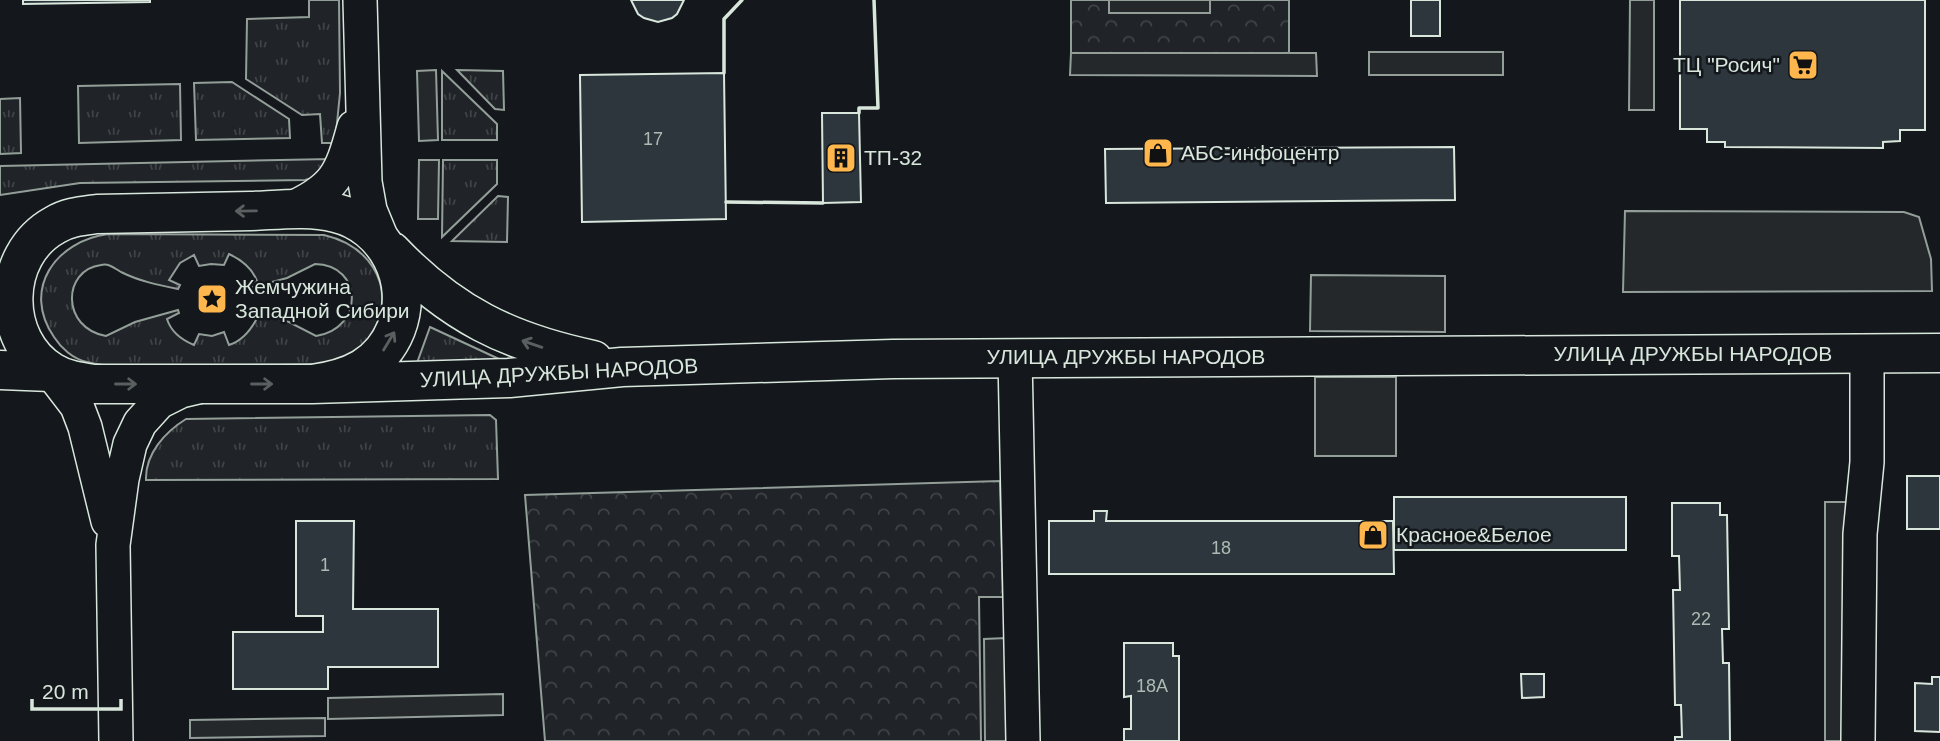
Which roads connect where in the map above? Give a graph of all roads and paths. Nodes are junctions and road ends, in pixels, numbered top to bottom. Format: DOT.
graph roads {
  1 [pos="360,0"];
  2 [pos="361,101"];
  3 [pos="288,210"];
  4 [pos="54,225"];
  5 [pos="384,244"];
  6 [pos="0,256"];
  7 [pos="1867,353"];
  8 [pos="1940,353"];
  9 [pos="1015,358"];
  10 [pos="622,367"];
  11 [pos="0,370"];
  12 [pos="51,372"];
  13 [pos="211,384"];
  14 [pos="312,384"];
  15 [pos="113,545"];
  16 [pos="116,741"];
  17 [pos="1023,741"];
  18 [pos="1858,741"];
  1 -- 2 [label="street"];
  2 -- 3 [label="street"];
  2 -- 5 [label="street"];
  3 -- 4 [label="main road, УЛИЦА ДРУЖБЫ НАРОДОВ, one-way"];
  3 -- 5 [label="main road, УЛИЦА ДРУЖБЫ НАРОДОВ"];
  4 -- 6 [label="main road"];
  4 -- 12 [label="main road, УЛИЦА ДРУЖБЫ НАРОДОВ"];
  10 -- 5 [label="main road, one-way"];
  14 -- 5 [label="main road, УЛИЦА ДРУЖБЫ НАРОДОВ, one-way"];
  7 -- 8 [label="main road, УЛИЦА ДРУЖБЫ НАРОДОВ"];
  7 -- 9 [label="main road, УЛИЦА ДРУЖБЫ НАРОДОВ"];
  7 -- 18 [label="street"];
  9 -- 10 [label="main road, УЛИЦА ДРУЖБЫ НАРОДОВ"];
  9 -- 17 [label="street"];
  10 -- 14 [label="main road, УЛИЦА ДРУЖБЫ НАРОДОВ"];
  11 -- 12 [label="main road, УЛИЦА ДРУЖБЫ НАРОДОВ"];
  12 -- 13 [label="main road, УЛИЦА ДРУЖБЫ НАРОДОВ, one-way"];
  12 -- 15 [label="street"];
  13 -- 14 [label="main road, УЛИЦА ДРУЖБЫ НАРОДОВ, one-way"];
  13 -- 15 [label="street"];
  15 -- 16 [label="street"];
}
